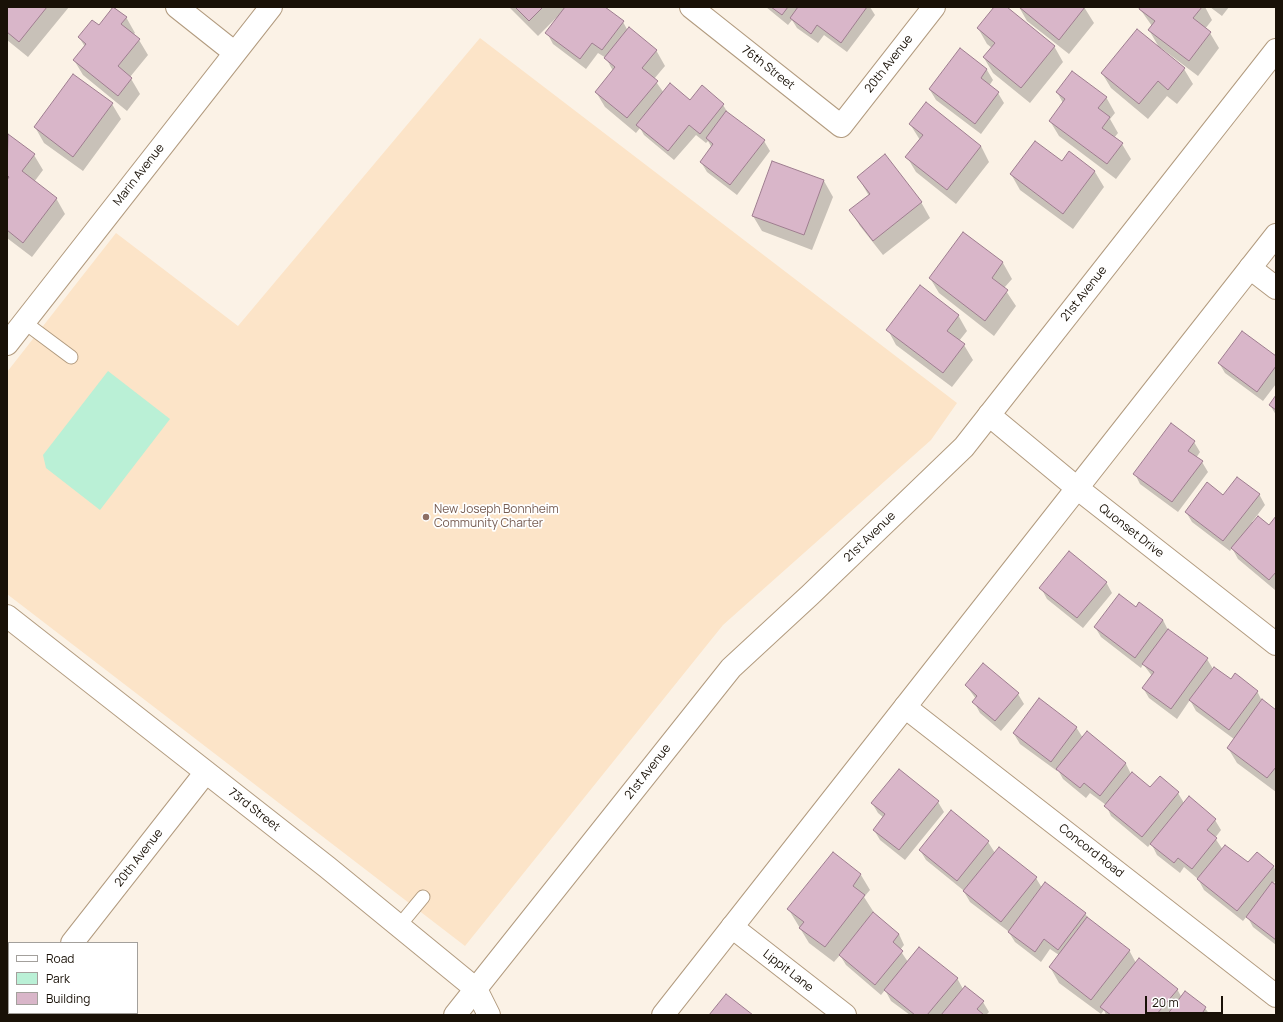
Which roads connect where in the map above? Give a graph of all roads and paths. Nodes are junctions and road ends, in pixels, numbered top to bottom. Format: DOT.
graph roads {
  1 [pos="177,7"];
  2 [pos="271,7"];
  3 [pos="691,7"];
  4 [pos="934,7"];
  5 [pos="1276,50"];
  6 [pos="235,53"];
  7 [pos="845,121"];
  8 [pos="1276,235"];
  9 [pos="1250,268"];
  10 [pos="1276,288"];
  11 [pos="24,322"];
  12 [pos="7,344"];
  13 [pos="71,357"];
  14 [pos="988,415"];
  15 [pos="1077,488"];
  16 [pos="7,616"];
  17 [pos="1276,644"];
  18 [pos="905,707"];
  19 [pos="206,772"];
  20 [pos="423,897"];
  21 [pos="399,926"];
  22 [pos="732,927"];
  23 [pos="73,942"];
  24 [pos="476,989"];
  25 [pos="1276,996"];
  26 [pos="456,1015"];
  27 [pos="489,1015"];
  28 [pos="663,1015"];
  29 [pos="844,1015"];
  1 -- 6 [label="street"];
  2 -- 6 [label="street, Marin Avenue"];
  3 -- 7 [label="street, 76th Street"];
  4 -- 7 [label="street, 20th Avenue"];
  5 -- 14 [label="street, 21st Avenue"];
  6 -- 11 [label="street, Marin Avenue"];
  8 -- 9 [label="street"];
  9 -- 10 [label="street"];
  9 -- 15 [label="street"];
  11 -- 12 [label="street, Marin Avenue"];
  11 -- 13 [label="lane"];
  14 -- 15 [label="street, Quonset Drive"];
  14 -- 24 [label="street, 21st Avenue"];
  15 -- 17 [label="street, Quonset Drive"];
  15 -- 18 [label="street"];
  16 -- 19 [label="street, 73rd Street"];
  18 -- 22 [label="street"];
  18 -- 25 [label="street, Concord Road"];
  19 -- 21 [label="street, 73rd Street"];
  19 -- 23 [label="street, 20th Avenue"];
  20 -- 21 [label="lane"];
  21 -- 24 [label="street, 73rd Street"];
  22 -- 28 [label="street"];
  22 -- 29 [label="street, Lippit Lane"];
  24 -- 26 [label="street, 21st Avenue"];
  24 -- 27 [label="street, 73rd Street"];
}
